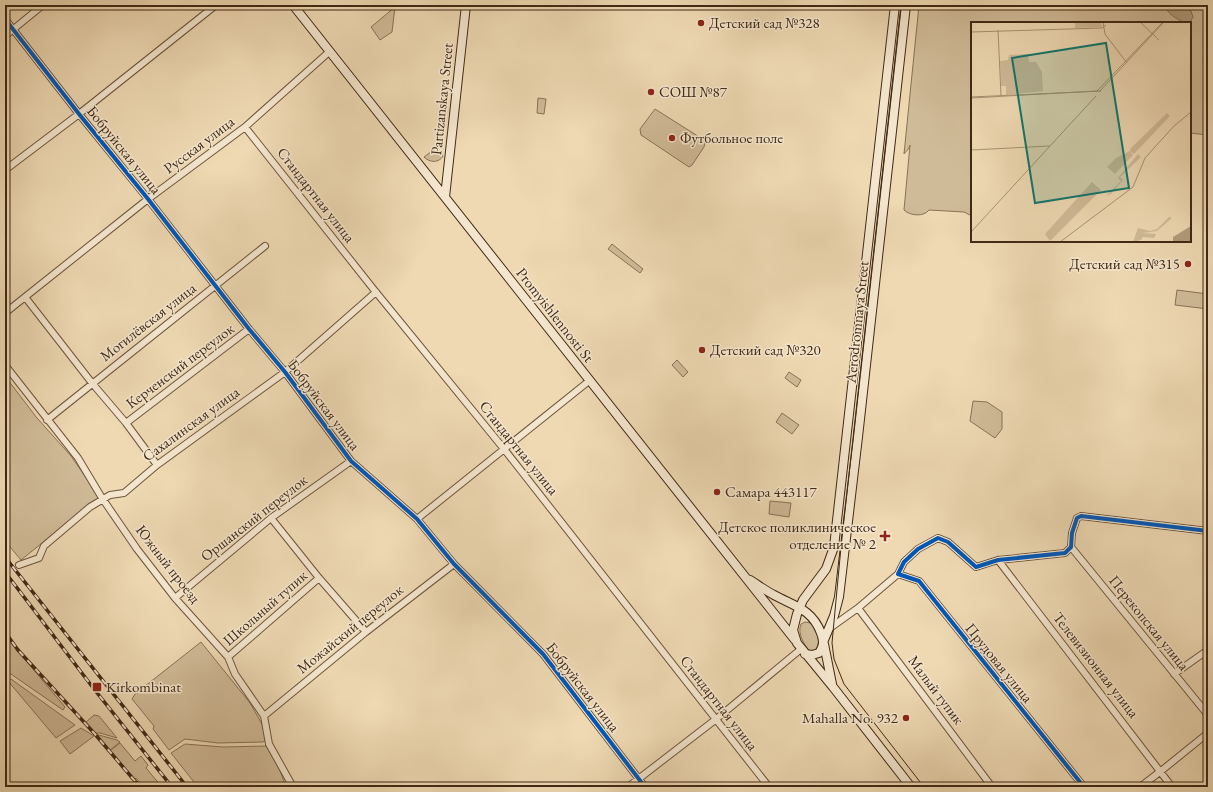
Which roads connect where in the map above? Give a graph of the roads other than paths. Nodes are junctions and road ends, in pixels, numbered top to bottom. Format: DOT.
graph roads {
  1 [pos="43,5"];
  2 [pos="216,5"];
  3 [pos="293,5"];
  4 [pos="466,5"];
  5 [pos="895,5"];
  6 [pos="906,5"];
  7 [pos="5,19"];
  8 [pos="13,29"];
  9 [pos="5,36"];
  10 [pos="330,52"];
  11 [pos="79,114"];
  12 [pos="245,127"];
  13 [pos="5,170"];
  14 [pos="445,197"];
  15 [pos="148,199"];
  16 [pos="266,246"];
  17 [pos="216,286"];
  18 [pos="376,292"];
  19 [pos="26,297"];
  20 [pos="5,313"];
  21 [pos="249,329"];
  22 [pos="5,365"];
  23 [pos="285,372"];
  24 [pos="589,381"];
  25 [pos="92,383"];
  26 [pos="47,420"];
  27 [pos="126,423"];
  28 [pos="504,449"];
  29 [pos="351,461"];
  30 [pos="157,465"];
  31 [pos="103,498"];
  32 [pos="271,518"];
  33 [pos="417,520"];
  34 [pos="1208,531"];
  35 [pos="1071,547"];
  36 [pos="998,560"];
  37 [pos="454,564"];
  38 [pos="19,565"];
  39 [pos="742,573"];
  40 [pos="898,574"];
  41 [pos="319,578"];
  42 [pos="175,598"];
  43 [pos="800,607"];
  44 [pos="858,608"];
  45 [pos="815,620"];
  46 [pos="830,628"];
  47 [pos="366,632"];
  48 [pos="794,634"];
  49 [pos="824,642"];
  50 [pos="801,649"];
  51 [pos="1208,650"];
  52 [pos="228,658"];
  53 [pos="1174,674"];
  54 [pos="833,687"];
  55 [pos="1208,715"];
  56 [pos="264,716"];
  57 [pos="715,720"];
  58 [pos="1208,733"];
  59 [pos="1161,772"];
  60 [pos="639,779"];
  61 [pos="293,787"];
  62 [pos="628,787"];
  63 [pos="645,787"];
  64 [pos="768,787"];
  65 [pos="910,787"];
  66 [pos="992,787"];
  67 [pos="1084,787"];
  68 [pos="1140,787"];
  69 [pos="1172,787"];
  1 -- 8 [label="street"];
  2 -- 11 [label="street"];
  3 -- 10 [label="main road, Promyishlennosti St"];
  4 -- 14 [label="main road, Partizanskaya Street"];
  5 -- 43 [label="main road, Aerodromnaya Street"];
  6 -- 46 [label="main road, Aerodromnaya Street"];
  7 -- 8 [label="street, Бобруйская улица"];
  8 -- 9 [label="street"];
  8 -- 11 [label="street, Бобруйская улица"];
  10 -- 12 [label="street, Русская улица"];
  10 -- 14 [label="main road, Promyishlennosti St"];
  11 -- 13 [label="street"];
  11 -- 15 [label="street, Бобруйская улица"];
  12 -- 15 [label="street, Русская улица"];
  12 -- 18 [label="street, Стандартная улица"];
  14 -- 24 [label="main road, Promyishlennosti St"];
  15 -- 17 [label="street, Бобруйская улица"];
  15 -- 19 [label="street, Русская улица"];
  16 -- 17 [label="street, Могилёвская улица"];
  17 -- 21 [label="street, Бобруйская улица"];
  17 -- 25 [label="street, Могилёвская улица"];
  18 -- 23 [label="street, Сахалинская улица"];
  18 -- 28 [label="street, Стандартная улица"];
  19 -- 20 [label="street, Русская улица"];
  19 -- 25 [label="street"];
  21 -- 23 [label="street, Бобруйская улица"];
  21 -- 27 [label="street, Керченский переулок"];
  22 -- 26 [label="street, Южный проезд"];
  23 -- 29 [label="street, Бобруйская улица"];
  23 -- 30 [label="street, Сахалинская улица"];
  24 -- 28 [label="street"];
  24 -- 39 [label="main road, Promyishlennosti St"];
  25 -- 26 [label="street, Могилёвская улица"];
  25 -- 27 [label="street"];
  26 -- 31 [label="street, Южный проезд"];
  27 -- 30 [label="street"];
  28 -- 33 [label="street"];
  28 -- 57 [label="street, Стандартная улица"];
  29 -- 32 [label="street, Оршанский переулок"];
  29 -- 33 [label="street, Бобруйская улица"];
  30 -- 31 [label="street, Сахалинская улица"];
  31 -- 38 [label="street, Сахалинская улица"];
  31 -- 42 [label="street, Южный проезд"];
  32 -- 41 [label="street"];
  32 -- 42 [label="street, Оршанский переулок"];
  33 -- 37 [label="street, Бобруйская улица"];
  34 -- 35 [label="street"];
  35 -- 36 [label="street"];
  35 -- 53 [label="street, Перекопская улица"];
  36 -- 40 [label="street"];
  36 -- 59 [label="street, Телевизионная улица"];
  37 -- 47 [label="street, Можайский переулок"];
  37 -- 60 [label="street, Бобруйская улица"];
  39 -- 43 [label="main road"];
  39 -- 50 [label="main road, Promyishlennosti St"];
  40 -- 44 [label="street"];
  40 -- 67 [label="street, Прудовая улица"];
  41 -- 47 [label="street"];
  41 -- 52 [label="street, Школьный тупик"];
  42 -- 52 [label="street, Южный проезд"];
  43 -- 45 [label="main road"];
  43 -- 48 [label="main road, Aerodromnaya Street"];
  44 -- 46 [label="street"];
  44 -- 66 [label="street, Малый тупик"];
  45 -- 48 [label="main road"];
  45 -- 49 [label="main road"];
  46 -- 49 [label="main road, Aerodromnaya Street"];
  47 -- 56 [label="street, Можайский переулок"];
  48 -- 50 [label="main road"];
  49 -- 50 [label="main road"];
  49 -- 54 [label="main road, Promyishlennosti St"];
  50 -- 54 [label="main road, Promyishlennosti St"];
  50 -- 57 [label="street"];
  51 -- 53 [label="street"];
  52 -- 56 [label="street, Южный проезд"];
  53 -- 55 [label="street, Перекопская улица"];
  54 -- 65 [label="main road, Promyishlennosti St"];
  56 -- 61 [label="street, Южный проезд"];
  57 -- 60 [label="street"];
  57 -- 64 [label="street, Стандартная улица"];
  58 -- 59 [label="street"];
  59 -- 68 [label="street"];
  59 -- 69 [label="street, Телевизионная улица"];
  60 -- 62 [label="street"];
  60 -- 63 [label="street, Бобруйская улица"];
}
